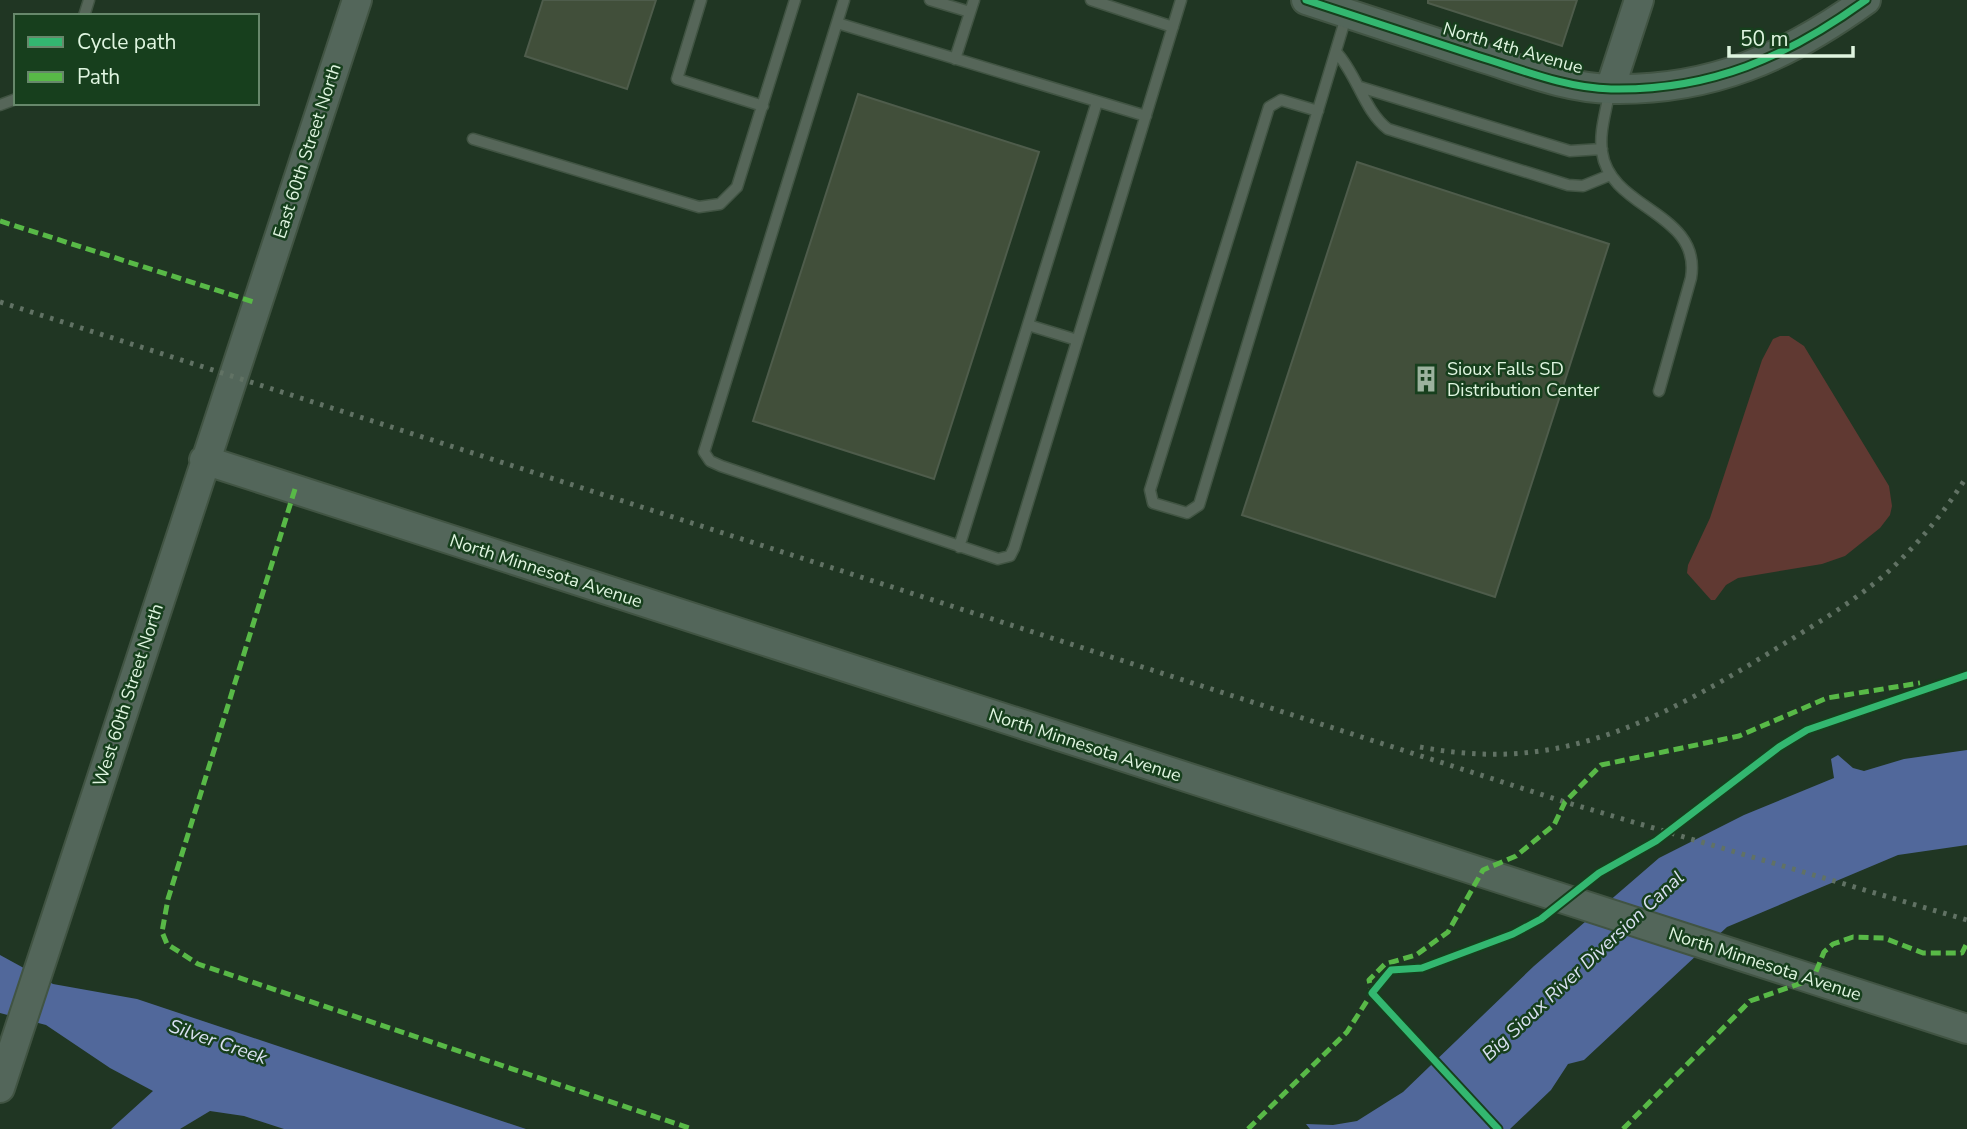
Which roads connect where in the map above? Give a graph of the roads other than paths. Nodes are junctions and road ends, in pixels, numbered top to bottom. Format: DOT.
graph roads {
  1 [pos="357,0"];
  2 [pos="701,0"];
  3 [pos="795,0"];
  4 [pos="844,0"];
  5 [pos="930,0"];
  6 [pos="974,0"];
  7 [pos="1091,0"];
  8 [pos="1181,0"];
  9 [pos="1306,0"];
  10 [pos="1639,0"];
  11 [pos="1866,0"];
  12 [pos="970,12"];
  13 [pos="1348,14"];
  14 [pos="837,23"];
  15 [pos="1173,27"];
  16 [pos="1336,52"];
  17 [pos="955,59"];
  18 [pos="1360,87"];
  19 [pos="1610,89"];
  20 [pos="1097,102"];
  21 [pos="762,106"];
  22 [pos="1318,111"];
  23 [pos="1146,116"];
  24 [pos="473,139"];
  25 [pos="1602,149"];
  26 [pos="1610,175"];
  27 [pos="257,303"];
  28 [pos="1028,324"];
  29 [pos="1077,340"];
  30 [pos="1659,391"];
  31 [pos="204,460"];
  32 [pos="959,547"];
  33 [pos="1967,1029"];
  34 [pos="0,1088"];
  1 -- 27 [label="main road, East 60th Street North"];
  2 -- 21 [label="lane"];
  3 -- 21 [label="lane"];
  4 -- 14 [label="lane"];
  5 -- 12 [label="lane"];
  6 -- 12 [label="lane"];
  7 -- 15 [label="lane"];
  8 -- 15 [label="lane"];
  9 -- 13 [label="main road, North 4th Avenue"];
  10 -- 19 [label="main road"];
  11 -- 19 [label="main road, North 4th Avenue"];
  12 -- 17 [label="lane"];
  13 -- 16 [label="lane"];
  13 -- 19 [label="main road, North 4th Avenue"];
  14 -- 17 [label="lane"];
  14 -- 32 [label="lane"];
  15 -- 23 [label="lane"];
  16 -- 18 [label="lane"];
  16 -- 22 [label="lane"];
  17 -- 20 [label="lane"];
  18 -- 25 [label="lane"];
  18 -- 26 [label="lane"];
  19 -- 25 [label="lane"];
  20 -- 23 [label="lane"];
  20 -- 28 [label="lane"];
  21 -- 24 [label="lane"];
  22 -- 22 [label="lane"];
  23 -- 29 [label="lane"];
  25 -- 26 [label="lane"];
  26 -- 30 [label="lane"];
  27 -- 31 [label="main road, West 60th Street North"];
  28 -- 29 [label="lane"];
  28 -- 32 [label="lane"];
  29 -- 32 [label="lane"];
  31 -- 33 [label="main road, North Minnesota Avenue"];
  31 -- 34 [label="main road, West 60th Street North"];
}
